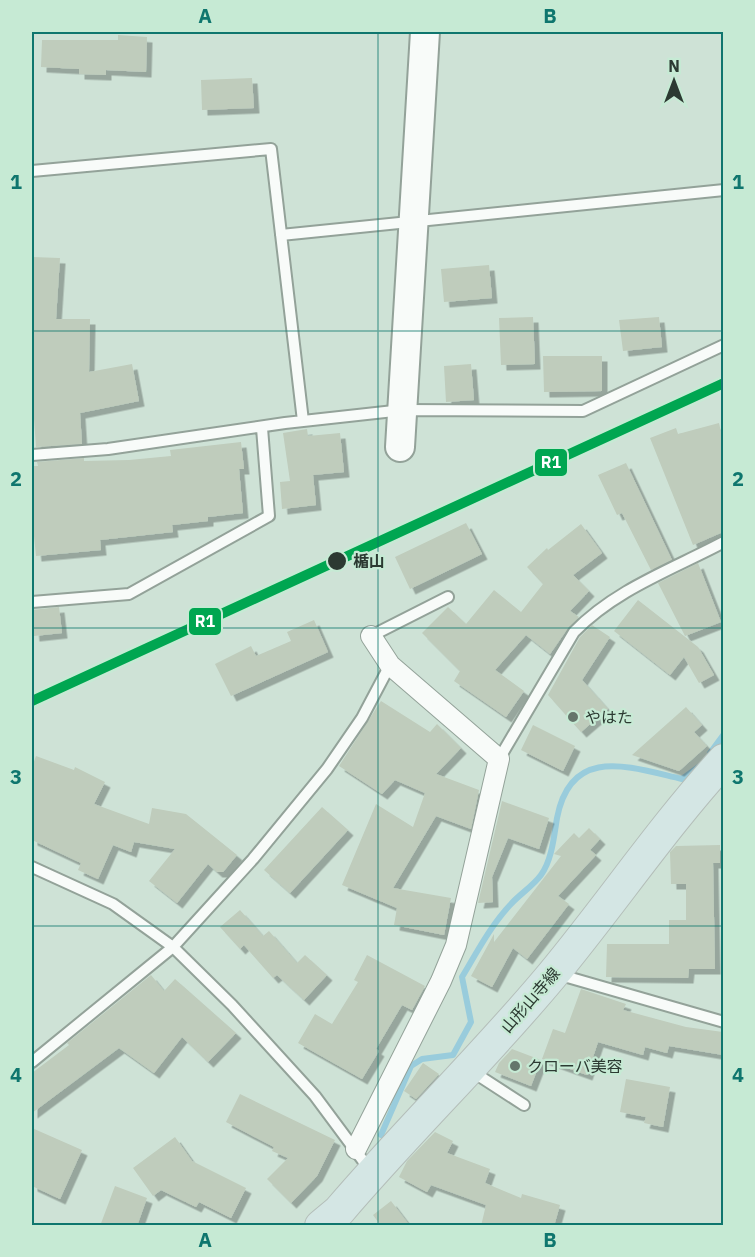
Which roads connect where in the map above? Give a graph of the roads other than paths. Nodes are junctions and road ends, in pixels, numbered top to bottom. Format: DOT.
graph roads {
  1 [pos="425,32"];
  2 [pos="32,171"];
  3 [pos="723,190"];
  4 [pos="414,222"];
  5 [pos="281,235"];
  6 [pos="723,345"];
  7 [pos="403,410"];
  8 [pos="303,421"];
  9 [pos="262,428"];
  10 [pos="400,447"];
  11 [pos="32,455"];
  12 [pos="723,542"];
  13 [pos="448,597"];
  14 [pos="32,602"];
  15 [pos="371,636"];
  16 [pos="390,664"];
  17 [pos="499,759"];
  18 [pos="723,760"];
  19 [pos="32,867"];
  20 [pos="173,947"];
  21 [pos="554,973"];
  22 [pos="723,1022"];
  23 [pos="32,1062"];
  24 [pos="469,1070"];
  25 [pos="524,1106"];
  26 [pos="364,1161"];
  27 [pos="335,1218"];
  1 -- 4 [label="street"];
  2 -- 5 [label="lane"];
  3 -- 4 [label="lane"];
  4 -- 5 [label="lane"];
  4 -- 7 [label="street"];
  5 -- 8 [label="lane"];
  6 -- 7 [label="lane"];
  7 -- 8 [label="lane"];
  7 -- 10 [label="street"];
  8 -- 9 [label="lane"];
  9 -- 11 [label="lane"];
  9 -- 14 [label="lane"];
  12 -- 17 [label="lane"];
  13 -- 15 [label="lane"];
  15 -- 16 [label="street"];
  16 -- 17 [label="street"];
  16 -- 20 [label="lane"];
  17 -- 26 [label="street"];
  18 -- 21 [label="main road, 山形山寺線"];
  19 -- 20 [label="lane"];
  20 -- 23 [label="lane"];
  20 -- 26 [label="lane"];
  21 -- 22 [label="lane"];
  21 -- 24 [label="main road, 山形山寺線"];
  24 -- 25 [label="lane"];
  24 -- 26 [label="main road, 山形山寺線"];
  26 -- 27 [label="main road, 山形山寺線"];
}
